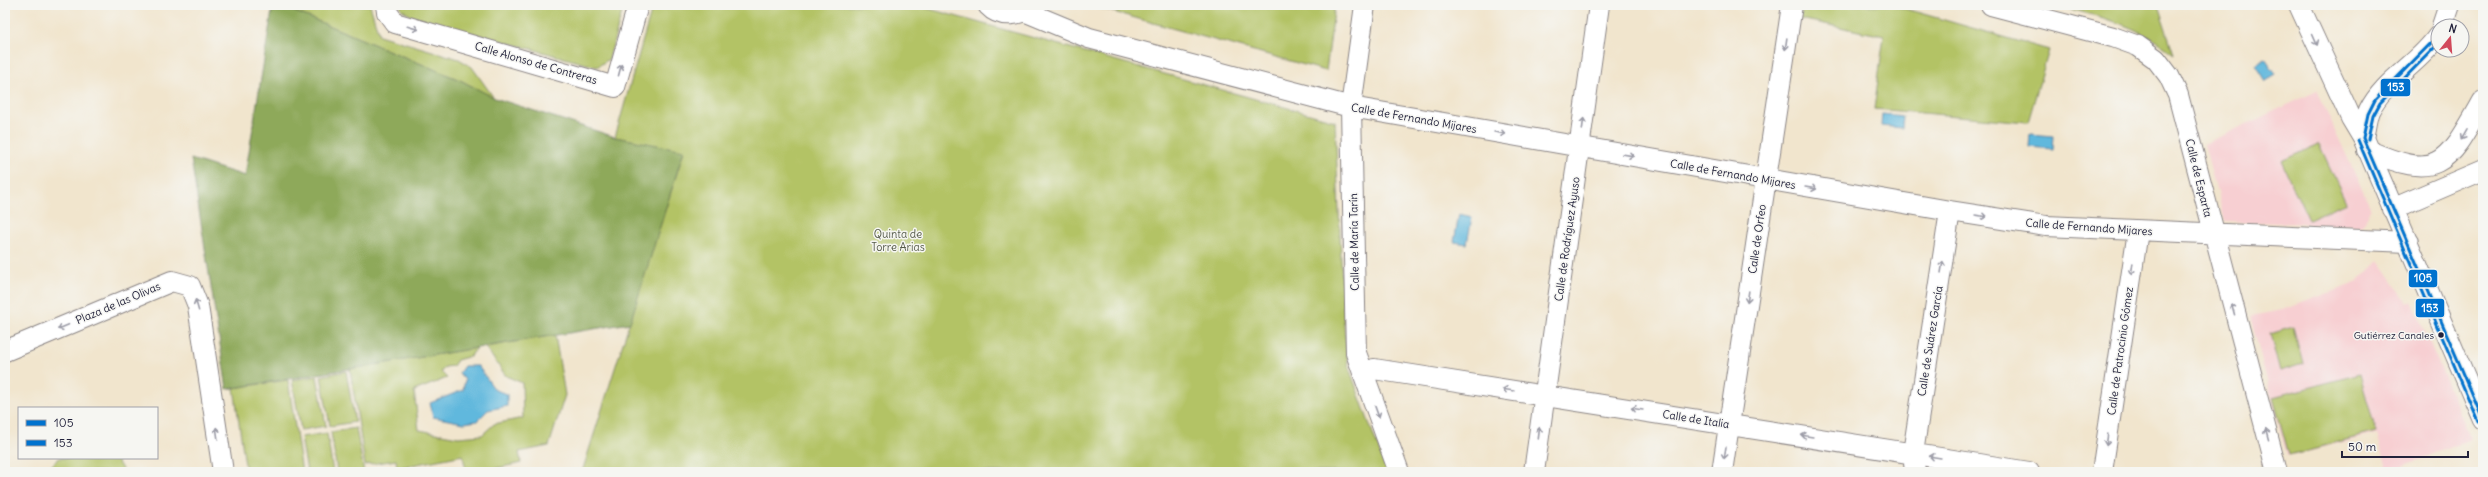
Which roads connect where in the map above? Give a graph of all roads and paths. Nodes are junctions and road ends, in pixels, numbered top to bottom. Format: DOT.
graph roads {
  1 [pos="386,5"];
  2 [pos="638,5"];
  3 [pos="989,5"];
  4 [pos="1047,5"];
  5 [pos="1365,5"];
  6 [pos="1599,5"];
  7 [pos="1792,5"];
  8 [pos="1990,5"];
  9 [pos="2299,5"];
  10 [pos="2449,5"];
  11 [pos="1029,8"];
  12 [pos="2445,18"];
  13 [pos="1071,30"];
  14 [pos="2430,48"];
  15 [pos="2483,101"];
  16 [pos="1351,107"];
  17 [pos="2365,144"];
  18 [pos="1580,147"];
  19 [pos="2483,170"];
  20 [pos="1766,180"];
  21 [pos="2392,209"];
  22 [pos="1950,211"];
  23 [pos="2138,231"];
  24 [pos="2213,233"];
  25 [pos="2408,242"];
  26 [pos="5,351"];
  27 [pos="1364,375"];
  28 [pos="2475,378"];
  29 [pos="1544,395"];
  30 [pos="2483,419"];
  31 [pos="1730,424"];
  32 [pos="1914,463"];
  33 [pos="223,472"];
  34 [pos="1399,472"];
  35 [pos="1534,472"];
  36 [pos="1722,472"];
  37 [pos="2029,472"];
  38 [pos="2102,472"];
  39 [pos="2277,472"];
  1 -- 2 [label="street, Calle Alonso de Contreras, one-way"];
  3 -- 11 [label="street"];
  4 -- 13 [label="street, Calle de Fernando Mijares"];
  5 -- 16 [label="street, Calle de María Tarín"];
  18 -- 6 [label="street, Calle de Rodríguez Ayuso, one-way"];
  7 -- 20 [label="street, Calle de Orfeo, one-way"];
  8 -- 24 [label="street, Calle de Esparta"];
  9 -- 17 [label="street, one-way"];
  10 -- 12 [label="street"];
  11 -- 13 [label="street, Calle de Fernando Mijares"];
  13 -- 16 [label="street, Calle de Fernando Mijares"];
  14 -- 17 [label="street"];
  15 -- 17 [label="street, one-way"];
  16 -- 18 [label="street, Calle de Fernando Mijares, one-way"];
  16 -- 27 [label="street, Calle de María Tarín"];
  17 -- 21 [label="street"];
  18 -- 20 [label="street, Calle de Fernando Mijares, one-way"];
  18 -- 29 [label="street, Calle de Rodríguez Ayuso"];
  19 -- 21 [label="street"];
  20 -- 22 [label="street, Calle de Fernando Mijares, one-way"];
  20 -- 31 [label="street, Calle de Orfeo, one-way"];
  21 -- 25 [label="street"];
  22 -- 23 [label="street, Calle de Fernando Mijares, one-way"];
  32 -- 22 [label="street, Calle de Suárez García, one-way"];
  23 -- 24 [label="street, Calle de Fernando Mijares"];
  23 -- 38 [label="street, Calle de Patrocinio Gómez, one-way"];
  24 -- 25 [label="street, Calle de Fernando Mijares"];
  39 -- 24 [label="street, Calle de Esparta, one-way"];
  25 -- 28 [label="street"];
  33 -- 26 [label="street, Plaza de las Olivas, one-way"];
  29 -- 27 [label="street, Calle de Italia, one-way"];
  27 -- 34 [label="street, Calle de María Tarín, one-way"];
  28 -- 30 [label="street"];
  31 -- 29 [label="street, Calle de Italia, one-way"];
  35 -- 29 [label="street, Calle de Rodríguez Ayuso, one-way"];
  32 -- 31 [label="street, Calle de Italia, one-way"];
  31 -- 36 [label="street, Calle de Orfeo, one-way"];
  37 -- 32 [label="street, Calle de Italia, one-way"];
}
